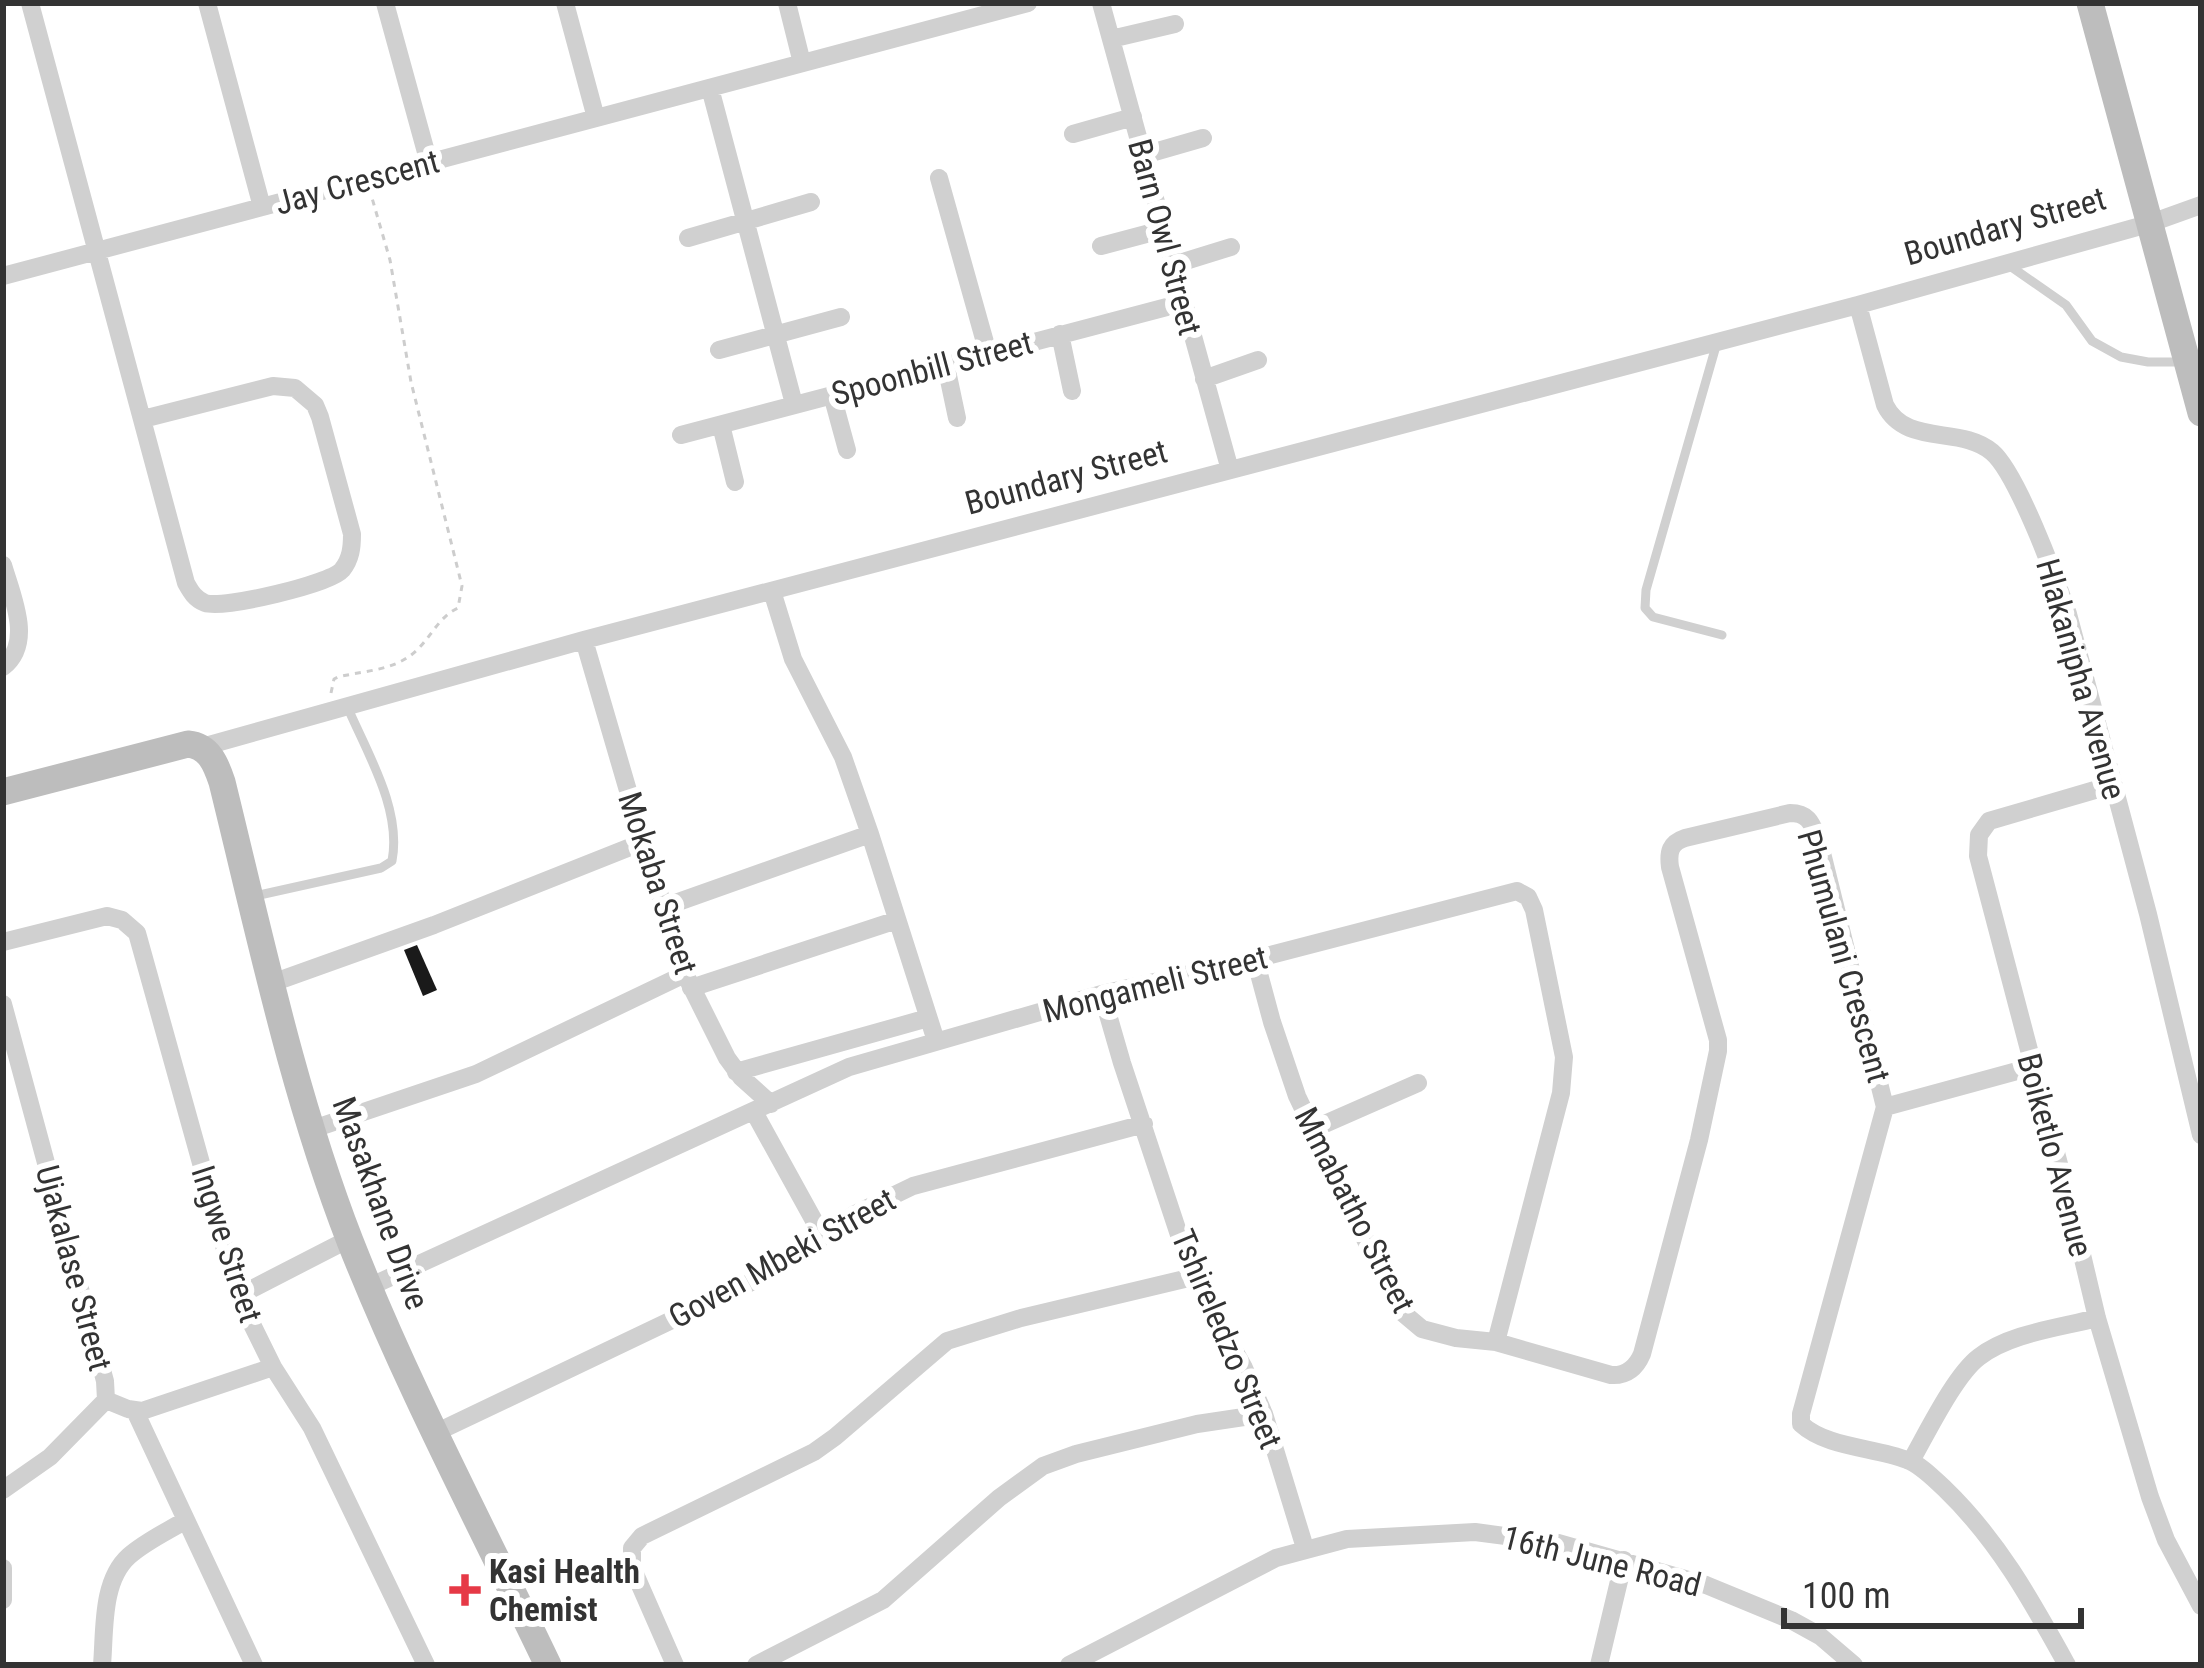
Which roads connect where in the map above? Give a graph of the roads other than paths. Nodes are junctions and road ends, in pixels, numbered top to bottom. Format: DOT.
graph roads {
  1 [pos="30,3"];
  2 [pos="208,3"];
  3 [pos="385,3"];
  4 [pos="565,3"];
  5 [pos="787,3"];
  6 [pos="944,3"];
  7 [pos="1028,3"];
  8 [pos="1101,3"];
  9 [pos="2090,3"];
  10 [pos="1175,23"];
  11 [pos="949,25"];
  12 [pos="1111,39"];
  13 [pos="802,63"];
  14 [pos="710,88"];
  15 [pos="1133,117"];
  16 [pos="596,118"];
  17 [pos="1072,134"];
  18 [pos="1203,138"];
  19 [pos="1144,155"];
  20 [pos="429,163"];
  21 [pos="939,178"];
  22 [pos="811,202"];
  23 [pos="2201,205"];
  24 [pos="262,207"];
  25 [pos="745,222"];
  26 [pos="2148,224"];
  27 [pos="1165,229"];
  28 [pos="688,238"];
  29 [pos="1101,246"];
  30 [pos="1231,247"];
  31 [pos="96,250"];
  32 [pos="2006,263"];
  33 [pos="1173,265"];
  34 [pos="3,276"];
  35 [pos="1182,303"];
  36 [pos="1858,305"];
  37 [pos="842,316"];
  38 [pos="776,334"];
  39 [pos="1060,334"];
  40 [pos="1717,340"];
  41 [pos="719,350"];
  42 [pos="988,352"];
  43 [pos="1258,360"];
  44 [pos="946,365"];
  45 [pos="2193,369"];
  46 [pos="1204,379"];
  47 [pos="1072,391"];
  48 [pos="832,394"];
  49 [pos="794,404"];
  50 [pos="2201,412"];
  51 [pos="958,418"];
  52 [pos="143,419"];
  53 [pos="722,425"];
  54 [pos="681,435"];
  55 [pos="847,450"];
  56 [pos="1230,470"];
  57 [pos="735,482"];
  58 [pos="3,565"];
  59 [pos="772,591"];
  60 [pos="1721,635"];
  61 [pos="584,640"];
  62 [pos="3,667"];
  63 [pos="340,708"];
  64 [pos="202,747"];
  65 [pos="2112,785"];
  66 [pos="3,792"];
  67 [pos="870,834"];
  68 [pos="643,842"];
  69 [pos="250,897"];
  70 [pos="664,907"];
  71 [pos="897,920"];
  72 [pos="3,942"];
  73 [pos="1256,959"];
  74 [pos="688,981"];
  75 [pos="272,983"];
  76 [pos="1102,994"];
  77 [pos="3,1004"];
  78 [pos="928,1018"];
  79 [pos="936,1041"];
  80 [pos="2032,1067"];
  81 [pos="736,1072"];
  82 [pos="1418,1083"];
  83 [pos="1886,1107"];
  84 [pos="763,1108"];
  85 [pos="1144,1124"];
  86 [pos="313,1130"];
  87 [pos="1312,1130"];
  88 [pos="2201,1135"];
  89 [pos="823,1238"];
  90 [pos="350,1239"];
  91 [pos="1193,1276"];
  92 [pos="369,1287"];
  93 [pos="238,1296"];
  94 [pos="2097,1318"];
  95 [pos="1496,1342"];
  96 [pos="273,1366"];
  97 [pos="1622,1375"];
  98 [pos="106,1400"];
  99 [pos="135,1412"];
  100 [pos="1264,1414"];
  101 [pos="435,1433"];
  102 [pos="1911,1461"];
  103 [pos="3,1490"];
  104 [pos="186,1520"];
  105 [pos="1305,1548"];
  106 [pos="1624,1560"];
  107 [pos="3,1568"];
  108 [pos="3,1600"];
  109 [pos="2201,1606"];
  110 [pos="102,1665"];
  111 [pos="254,1665"];
  112 [pos="426,1665"];
  113 [pos="548,1665"];
  114 [pos="675,1665"];
  115 [pos="756,1665"];
  116 [pos="1069,1665"];
  117 [pos="1599,1665"];
  118 [pos="1854,1665"];
  119 [pos="2066,1665"];
  1 -- 31 [label="street"];
  2 -- 24 [label="street"];
  3 -- 20 [label="street"];
  4 -- 16 [label="street"];
  5 -- 13 [label="street"];
  6 -- 11 [label="street"];
  7 -- 11 [label="street, Jay Crescent"];
  8 -- 12 [label="street, Barn Owl Street"];
  9 -- 26 [label="street"];
  10 -- 12 [label="street"];
  11 -- 13 [label="street, Jay Crescent"];
  12 -- 15 [label="street, Barn Owl Street"];
  13 -- 14 [label="street, Jay Crescent"];
  14 -- 16 [label="street, Jay Crescent"];
  14 -- 25 [label="street"];
  15 -- 17 [label="street"];
  15 -- 19 [label="street, Barn Owl Street"];
  16 -- 20 [label="street, Jay Crescent"];
  18 -- 19 [label="street"];
  19 -- 27 [label="street, Barn Owl Street"];
  20 -- 24 [label="street, Jay Crescent"];
  21 -- 42 [label="street"];
  22 -- 25 [label="street"];
  23 -- 26 [label="street, Boundary Street"];
  24 -- 31 [label="street, Jay Crescent"];
  25 -- 28 [label="street"];
  25 -- 38 [label="street"];
  26 -- 32 [label="street, Boundary Street"];
  26 -- 45 [label="street"];
  27 -- 29 [label="street"];
  27 -- 33 [label="street, Barn Owl Street"];
  30 -- 33 [label="street"];
  31 -- 34 [label="street, Jay Crescent"];
  31 -- 52 [label="street"];
  32 -- 36 [label="street, Boundary Street"];
  32 -- 45 [label="lane"];
  33 -- 35 [label="street, Barn Owl Street"];
  35 -- 39 [label="street, Spoonbill Street"];
  35 -- 46 [label="street, Barn Owl Street"];
  36 -- 40 [label="street, Boundary Street"];
  36 -- 65 [label="street, Hlakanipha Avenue"];
  37 -- 38 [label="street"];
  38 -- 41 [label="street"];
  38 -- 49 [label="street"];
  39 -- 42 [label="street, Spoonbill Street"];
  39 -- 47 [label="street"];
  40 -- 56 [label="street, Boundary Street"];
  40 -- 60 [label="lane"];
  42 -- 44 [label="street, Spoonbill Street"];
  43 -- 46 [label="street"];
  44 -- 48 [label="street, Spoonbill Street"];
  44 -- 51 [label="street"];
  45 -- 50 [label="street"];
  46 -- 56 [label="street, Barn Owl Street"];
  48 -- 49 [label="street, Spoonbill Street"];
  48 -- 55 [label="street"];
  49 -- 53 [label="street, Spoonbill Street"];
  52 -- 52 [label="street"];
  53 -- 54 [label="street, Spoonbill Street"];
  53 -- 57 [label="street"];
  56 -- 59 [label="street, Boundary Street"];
  58 -- 62 [label="street"];
  59 -- 61 [label="street, Boundary Street"];
  59 -- 67 [label="street"];
  61 -- 63 [label="street, Boundary Street"];
  61 -- 68 [label="street, Mokaba Street"];
  63 -- 64 [label="street, Boundary Street"];
  63 -- 69 [label="lane"];
  64 -- 66 [label="street, Boundary Street"];
  64 -- 69 [label="street, Masakhane Drive"];
  65 -- 80 [label="street, Boiketlo Avenue"];
  65 -- 88 [label="street, Hlakanipha Avenue"];
  67 -- 70 [label="street"];
  67 -- 71 [label="street"];
  68 -- 70 [label="street, Mokaba Street"];
  68 -- 75 [label="street"];
  69 -- 75 [label="street, Masakhane Drive"];
  70 -- 74 [label="street, Mokaba Street"];
  71 -- 74 [label="street"];
  71 -- 78 [label="street"];
  72 -- 93 [label="street, Ingwe Street"];
  73 -- 76 [label="street, Mongameli Street"];
  73 -- 87 [label="street, Mmabatho Street"];
  73 -- 95 [label="street, Mongameli Street"];
  74 -- 81 [label="street, Mokaba Street"];
  74 -- 86 [label="street"];
  75 -- 86 [label="street, Masakhane Drive"];
  76 -- 79 [label="street, Mongameli Street"];
  76 -- 85 [label="street, Tshireledzo Street"];
  77 -- 98 [label="street, Ujakalase Street"];
  78 -- 79 [label="street"];
  78 -- 81 [label="street"];
  79 -- 84 [label="street, Mongameli Street"];
  80 -- 83 [label="street"];
  80 -- 94 [label="street, Boiketlo Avenue"];
  81 -- 84 [label="street, Mokaba Street"];
  82 -- 87 [label="street"];
  83 -- 97 [label="street, Phumulani Crescent"];
  83 -- 102 [label="street, Phumulani Crescent"];
  84 -- 89 [label="street, Mokaba Street"];
  84 -- 92 [label="street, Mongameli Street"];
  85 -- 89 [label="street, Goven Mbeki Street"];
  85 -- 91 [label="street, Tshireledzo Street"];
  86 -- 90 [label="street, Masakhane Drive"];
  87 -- 95 [label="street, Mmabatho Street"];
  89 -- 101 [label="street, Goven Mbeki Street"];
  90 -- 92 [label="street, Masakhane Drive"];
  90 -- 93 [label="street"];
  91 -- 100 [label="street, Tshireledzo Street"];
  91 -- 114 [label="street"];
  92 -- 101 [label="street, Masakhane Drive"];
  93 -- 96 [label="street, Ingwe Street"];
  94 -- 102 [label="street"];
  94 -- 109 [label="street, Boiketlo Avenue"];
  95 -- 97 [label="street, Mmabatho Street"];
  96 -- 99 [label="street"];
  96 -- 112 [label="street, Ingwe Street"];
  98 -- 99 [label="street"];
  98 -- 103 [label="street, Ujakalase Street"];
  99 -- 104 [label="street"];
  100 -- 105 [label="street, Tshireledzo Street"];
  100 -- 115 [label="street"];
  101 -- 113 [label="street, Masakhane Drive"];
  102 -- 119 [label="street"];
  104 -- 110 [label="street"];
  104 -- 111 [label="street"];
  105 -- 106 [label="street, 16th June Road"];
  105 -- 116 [label="street, 16th June Road"];
  106 -- 117 [label="street"];
  106 -- 118 [label="street, 16th June Road"];
  107 -- 108 [label="street"];
}
